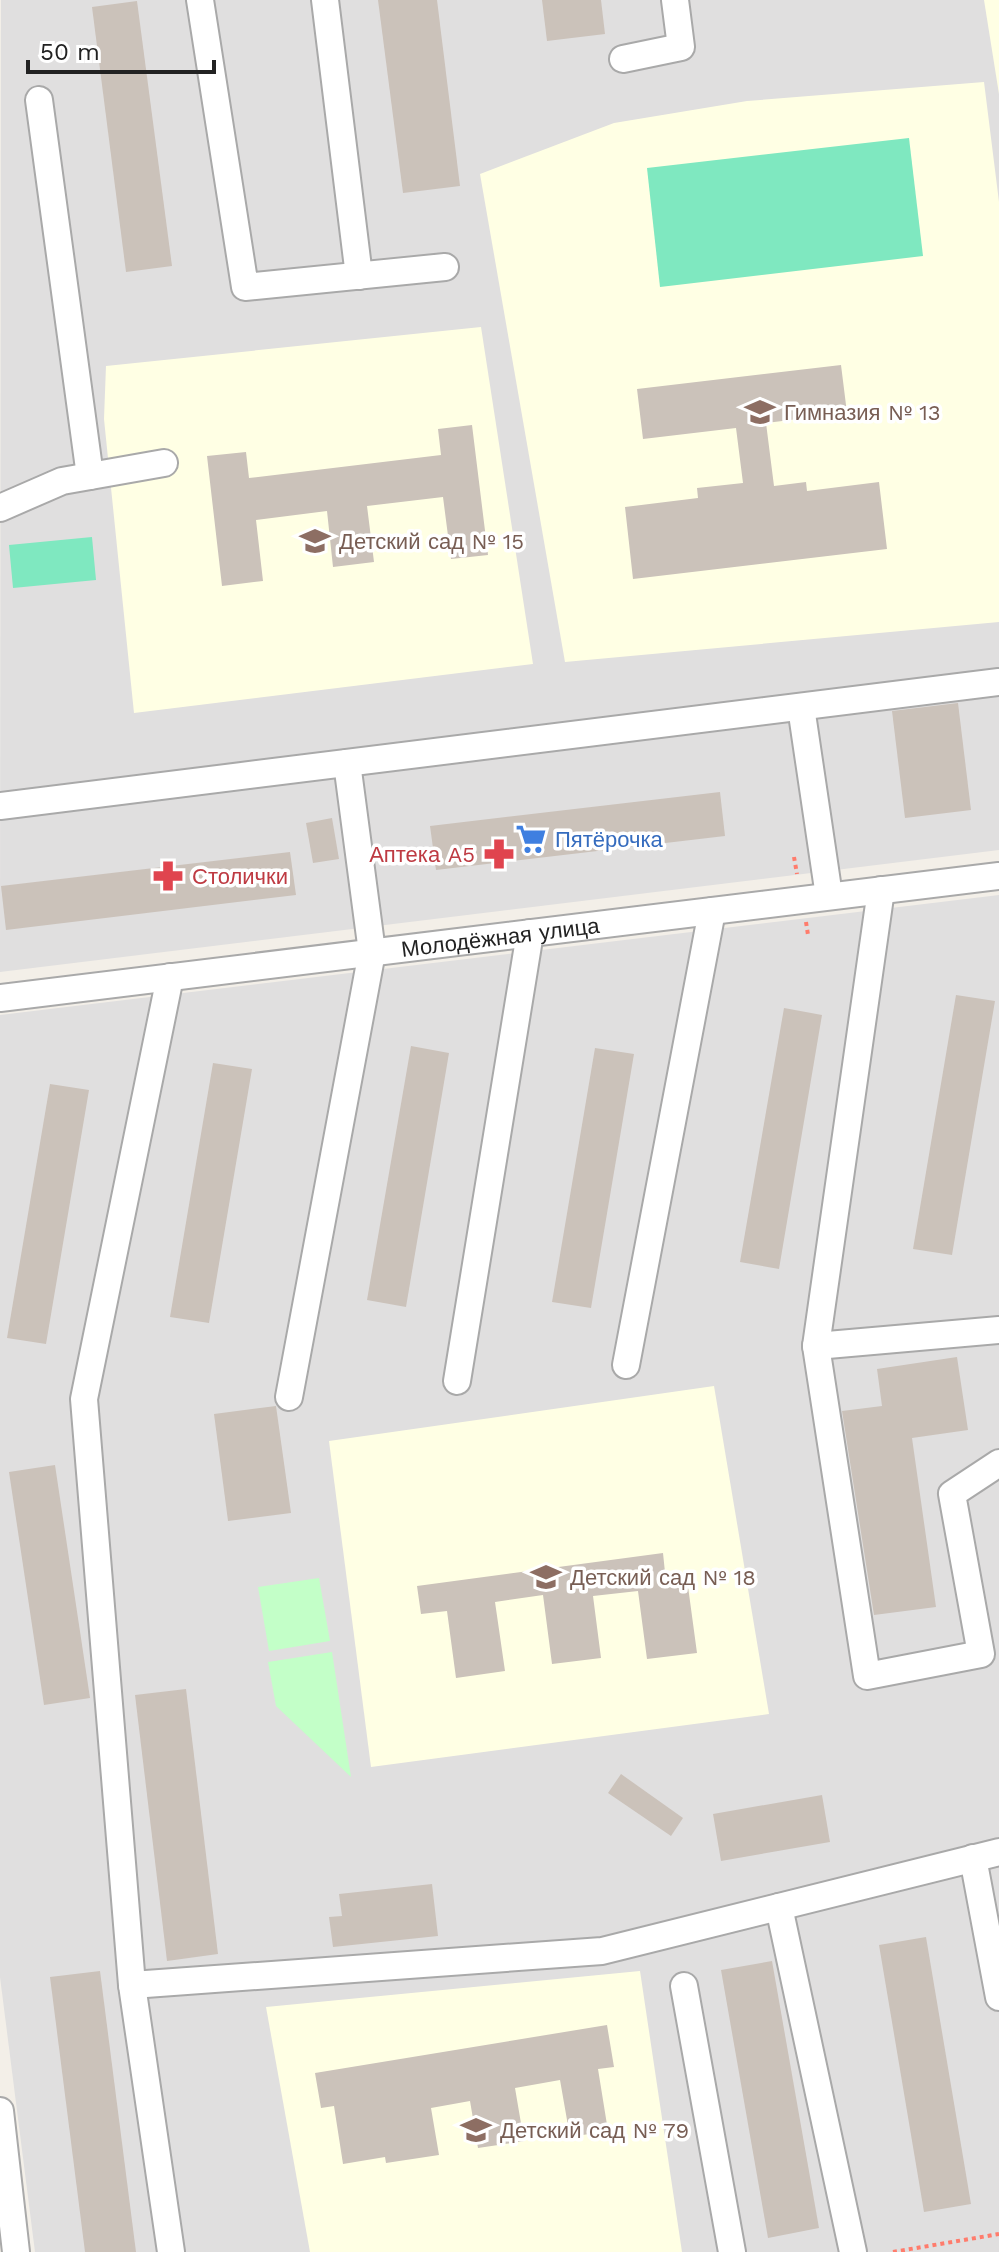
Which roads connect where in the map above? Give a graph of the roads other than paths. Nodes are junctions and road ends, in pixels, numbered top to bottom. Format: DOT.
graph roads {
  1 [pos="200,0"];
  2 [pos="325,0"];
  3 [pos="675,0"];
  4 [pos="623,59"];
  5 [pos="39,100"];
  6 [pos="445,267"];
  7 [pos="359,276"];
  8 [pos="164,463"];
  9 [pos="90,476"];
  10 [pos="0,508"];
  11 [pos="999,682"];
  12 [pos="801,707"];
  13 [pos="347,763"];
  14 [pos="0,806"];
  15 [pos="999,876"];
  16 [pos="881,890"];
  17 [pos="829,896"];
  18 [pos="712,911"];
  19 [pos="530,933"];
  20 [pos="372,952"];
  21 [pos="170,977"];
  22 [pos="0,998"];
  23 [pos="999,1330"];
  24 [pos="816,1346"];
  25 [pos="626,1365"];
  26 [pos="457,1381"];
  27 [pos="289,1397"];
  28 [pos="999,1463"];
  29 [pos="999,1852"];
  30 [pos="973,1858"];
  31 [pos="779,1907"];
  32 [pos="132,1985"];
  33 [pos="684,1986"];
  34 [pos="999,1997"];
  35 [pos="0,2111"];
  36 [pos="5,2196"];
  37 [pos="16,2252"];
  38 [pos="171,2252"];
  39 [pos="732,2252"];
  40 [pos="853,2252"];
  1 -- 7 [label="street"];
  2 -- 7 [label="street"];
  3 -- 4 [label="street"];
  5 -- 9 [label="street"];
  6 -- 7 [label="street"];
  8 -- 9 [label="street"];
  9 -- 10 [label="street"];
  11 -- 12 [label="street"];
  12 -- 13 [label="street"];
  12 -- 17 [label="street"];
  13 -- 14 [label="street"];
  13 -- 20 [label="street"];
  15 -- 16 [label="street, Молодёжная улица"];
  16 -- 17 [label="street, Молодёжная улица"];
  16 -- 24 [label="street"];
  17 -- 18 [label="street, Молодёжная улица"];
  18 -- 19 [label="street, Молодёжная улица"];
  18 -- 25 [label="street"];
  19 -- 20 [label="street, Молодёжная улица"];
  19 -- 26 [label="street"];
  20 -- 21 [label="street, Молодёжная улица"];
  20 -- 27 [label="street"];
  21 -- 22 [label="street, Молодёжная улица"];
  21 -- 32 [label="street"];
  23 -- 24 [label="street"];
  24 -- 28 [label="street"];
  29 -- 30 [label="street"];
  30 -- 31 [label="street"];
  30 -- 34 [label="street"];
  31 -- 32 [label="street"];
  31 -- 40 [label="street"];
  32 -- 38 [label="street"];
  33 -- 39 [label="street"];
  35 -- 36 [label="street"];
  36 -- 37 [label="street"];
}
